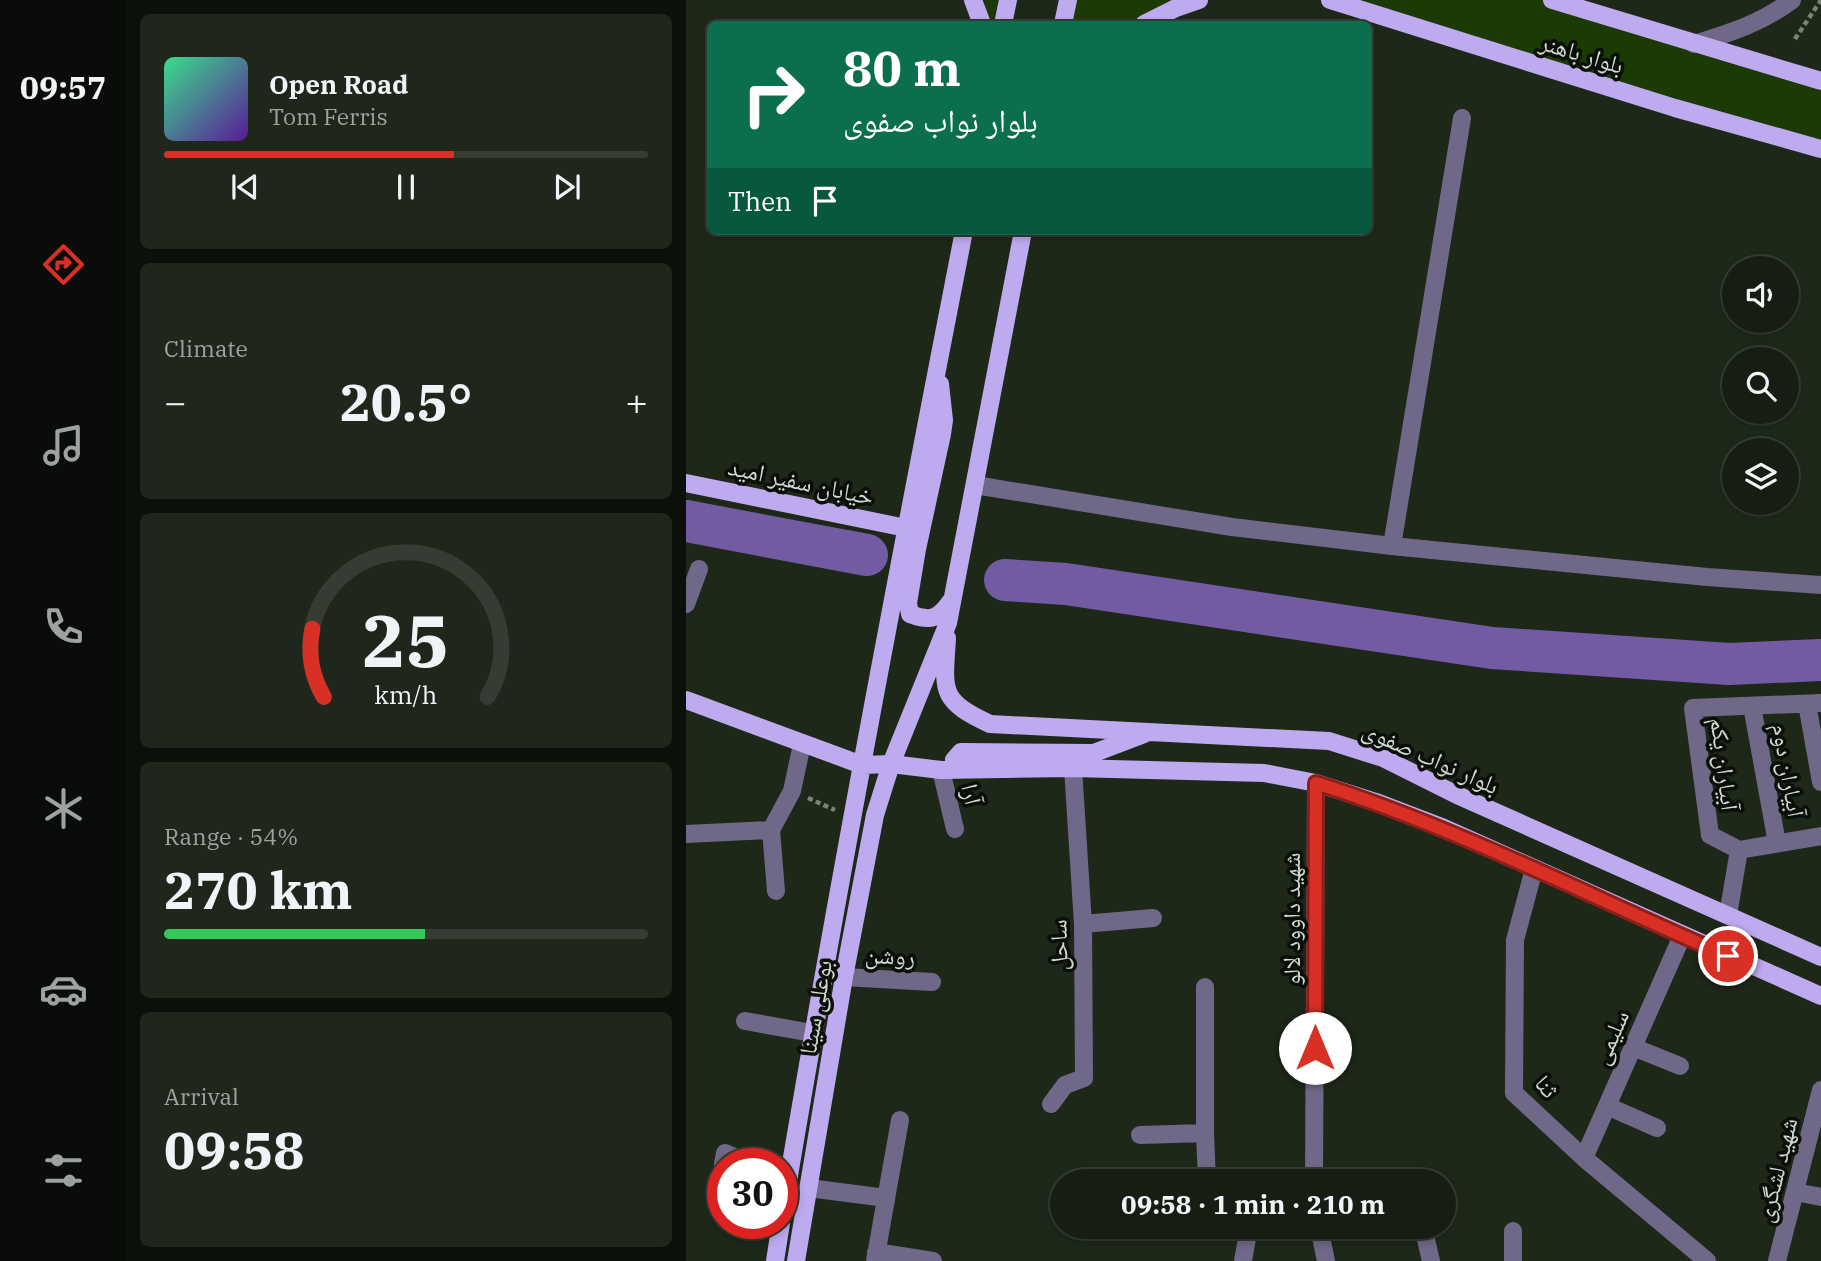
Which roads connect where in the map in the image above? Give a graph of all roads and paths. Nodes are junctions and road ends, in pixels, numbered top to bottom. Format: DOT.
graph roads {
  1 [pos="973,0"];
  2 [pos="1008,0"];
  3 [pos="1068,0"];
  4 [pos="1199,0"];
  5 [pos="1330,0"];
  6 [pos="1552,0"];
  7 [pos="1792,0"];
  8 [pos="1821,0"];
  9 [pos="981,21"];
  10 [pos="1004,21"];
  11 [pos="1064,21"];
  12 [pos="1150,21"];
  13 [pos="1795,39"];
  14 [pos="1694,44"];
  15 [pos="1821,81"];
  16 [pos="1462,118"];
  17 [pos="1821,149"];
  18 [pos="963,235"];
  19 [pos="1022,235"];
  20 [pos="937,367"];
  21 [pos="686,483"];
  22 [pos="975,485"];
  23 [pos="906,528"];
  24 [pos="1392,546"];
  25 [pos="699,569"];
  26 [pos="1821,585"];
  27 [pos="953,599"];
  28 [pos="686,604"];
  29 [pos="948,623"];
  30 [pos="686,700"];
  31 [pos="1814,703"];
  32 [pos="1752,706"];
  33 [pos="1151,732"];
  34 [pos="802,744"];
  35 [pos="891,764"];
  36 [pos="862,765"];
  37 [pos="972,768"];
  38 [pos="1073,768"];
  39 [pos="941,770"];
  40 [pos="1821,782"];
  41 [pos="1316,783"];
  42 [pos="792,791"];
  43 [pos="841,813"];
  44 [pos="771,830"];
  45 [pos="955,830"];
  46 [pos="686,834"];
  47 [pos="1821,836"];
  48 [pos="1777,843"];
  49 [pos="1739,850"];
  50 [pos="1534,869"];
  51 [pos="776,891"];
  52 [pos="1728,915"];
  53 [pos="1153,918"];
  54 [pos="1083,924"];
  55 [pos="1682,936"];
  56 [pos="1821,957"];
  57 [pos="844,977"];
  58 [pos="932,982"];
  59 [pos="1205,987"];
  60 [pos="1821,996"];
  61 [pos="745,1021"];
  62 [pos="812,1033"];
  63 [pos="1633,1047"];
  64 [pos="1680,1066"];
  65 [pos="1821,1090"];
  66 [pos="1051,1104"];
  67 [pos="1607,1106"];
  68 [pos="900,1120"];
  69 [pos="1657,1128"];
  70 [pos="1205,1133"];
  71 [pos="1140,1135"];
  72 [pos="791,1148"];
  73 [pos="1584,1158"];
  74 [pos="1206,1169"];
  75 [pos="1314,1169"];
  76 [pos="809,1188"];
  77 [pos="1795,1192"];
  78 [pos="886,1198"];
  79 [pos="1821,1198"];
  80 [pos="1513,1231"];
  81 [pos="778,1239"];
  82 [pos="1248,1239"];
  83 [pos="1321,1239"];
  84 [pos="1426,1239"];
  85 [pos="876,1257"];
  86 [pos="775,1261"];
  87 [pos="796,1261"];
  88 [pos="933,1261"];
  89 [pos="1243,1261"];
  90 [pos="1326,1261"];
  91 [pos="1431,1261"];
  92 [pos="1513,1261"];
  93 [pos="1707,1261"];
  94 [pos="1777,1261"];
  1 -- 9 [label="main road"];
  2 -- 10 [label="main road"];
  3 -- 11 [label="main road"];
  4 -- 12 [label="main road"];
  5 -- 17 [label="main road, بلوار باهنر"];
  6 -- 14 [label="main road, بلوار باهنر"];
  7 -- 14 [label="street"];
  8 -- 13 [label="path"];
  14 -- 15 [label="main road, بلوار باهنر"];
  16 -- 24 [label="street"];
  18 -- 20 [label="main road, بوعلی سینا"];
  19 -- 22 [label="main road"];
  20 -- 23 [label="main road, بوعلی سینا"];
  20 -- 27 [label="main road"];
  21 -- 23 [label="main road, خیابان سفیر امید"];
  22 -- 24 [label="street"];
  22 -- 27 [label="main road"];
  23 -- 36 [label="main road, بوعلی سینا"];
  24 -- 26 [label="street"];
  25 -- 28 [label="street"];
  27 -- 29 [label="main road"];
  29 -- 33 [label="main road, بلوار نواب صفوی"];
  29 -- 35 [label="main road, بوعلی سینا"];
  30 -- 34 [label="main road"];
  31 -- 32 [label="street"];
  31 -- 40 [label="street"];
  32 -- 48 [label="street, آبیاران دوم"];
  32 -- 49 [label="street, آبیاران یکم"];
  33 -- 37 [label="main road"];
  33 -- 52 [label="main road, بلوار نواب صفوی"];
  34 -- 36 [label="main road"];
  34 -- 42 [label="street"];
  35 -- 36 [label="main road"];
  35 -- 39 [label="main road"];
  35 -- 57 [label="main road, بوعلی سینا"];
  36 -- 62 [label="main road, بوعلی سینا"];
  37 -- 38 [label="main road"];
  37 -- 39 [label="main road"];
  38 -- 41 [label="main road"];
  38 -- 54 [label="street, ساحل"];
  39 -- 45 [label="street, آرا"];
  41 -- 50 [label="main road"];
  41 -- 75 [label="street, شهید داوود لالو"];
  42 -- 43 [label="path"];
  42 -- 44 [label="street"];
  44 -- 46 [label="street"];
  44 -- 51 [label="street"];
  47 -- 48 [label="street"];
  48 -- 49 [label="street"];
  49 -- 52 [label="street"];
  50 -- 55 [label="main road"];
  50 -- 73 [label="street, ثنا"];
  52 -- 56 [label="main road, بلوار نواب صفوی"];
  53 -- 54 [label="street"];
  54 -- 66 [label="street, ساحل"];
  55 -- 60 [label="main road"];
  55 -- 63 [label="street, سلیمی"];
  57 -- 58 [label="street, روشن"];
  57 -- 76 [label="main road, بوعلی سینا"];
  59 -- 70 [label="street"];
  61 -- 62 [label="street"];
  62 -- 72 [label="main road, بوعلی سینا"];
  63 -- 64 [label="street"];
  63 -- 67 [label="street, سلیمی"];
  65 -- 77 [label="street, شهید لشگری"];
  67 -- 69 [label="street"];
  67 -- 73 [label="street, سلیمی"];
  68 -- 78 [label="street"];
  70 -- 71 [label="street"];
  70 -- 74 [label="street"];
  73 -- 93 [label="street, ثنا"];
  76 -- 78 [label="street"];
  76 -- 87 [label="main road, بوعلی سینا"];
  77 -- 79 [label="street"];
  77 -- 94 [label="street, شهید لشگری"];
  78 -- 85 [label="street"];
  80 -- 92 [label="street"];
  81 -- 86 [label="main road"];
  82 -- 89 [label="street"];
  83 -- 90 [label="street"];
  84 -- 91 [label="street"];
  85 -- 88 [label="street"];
}
